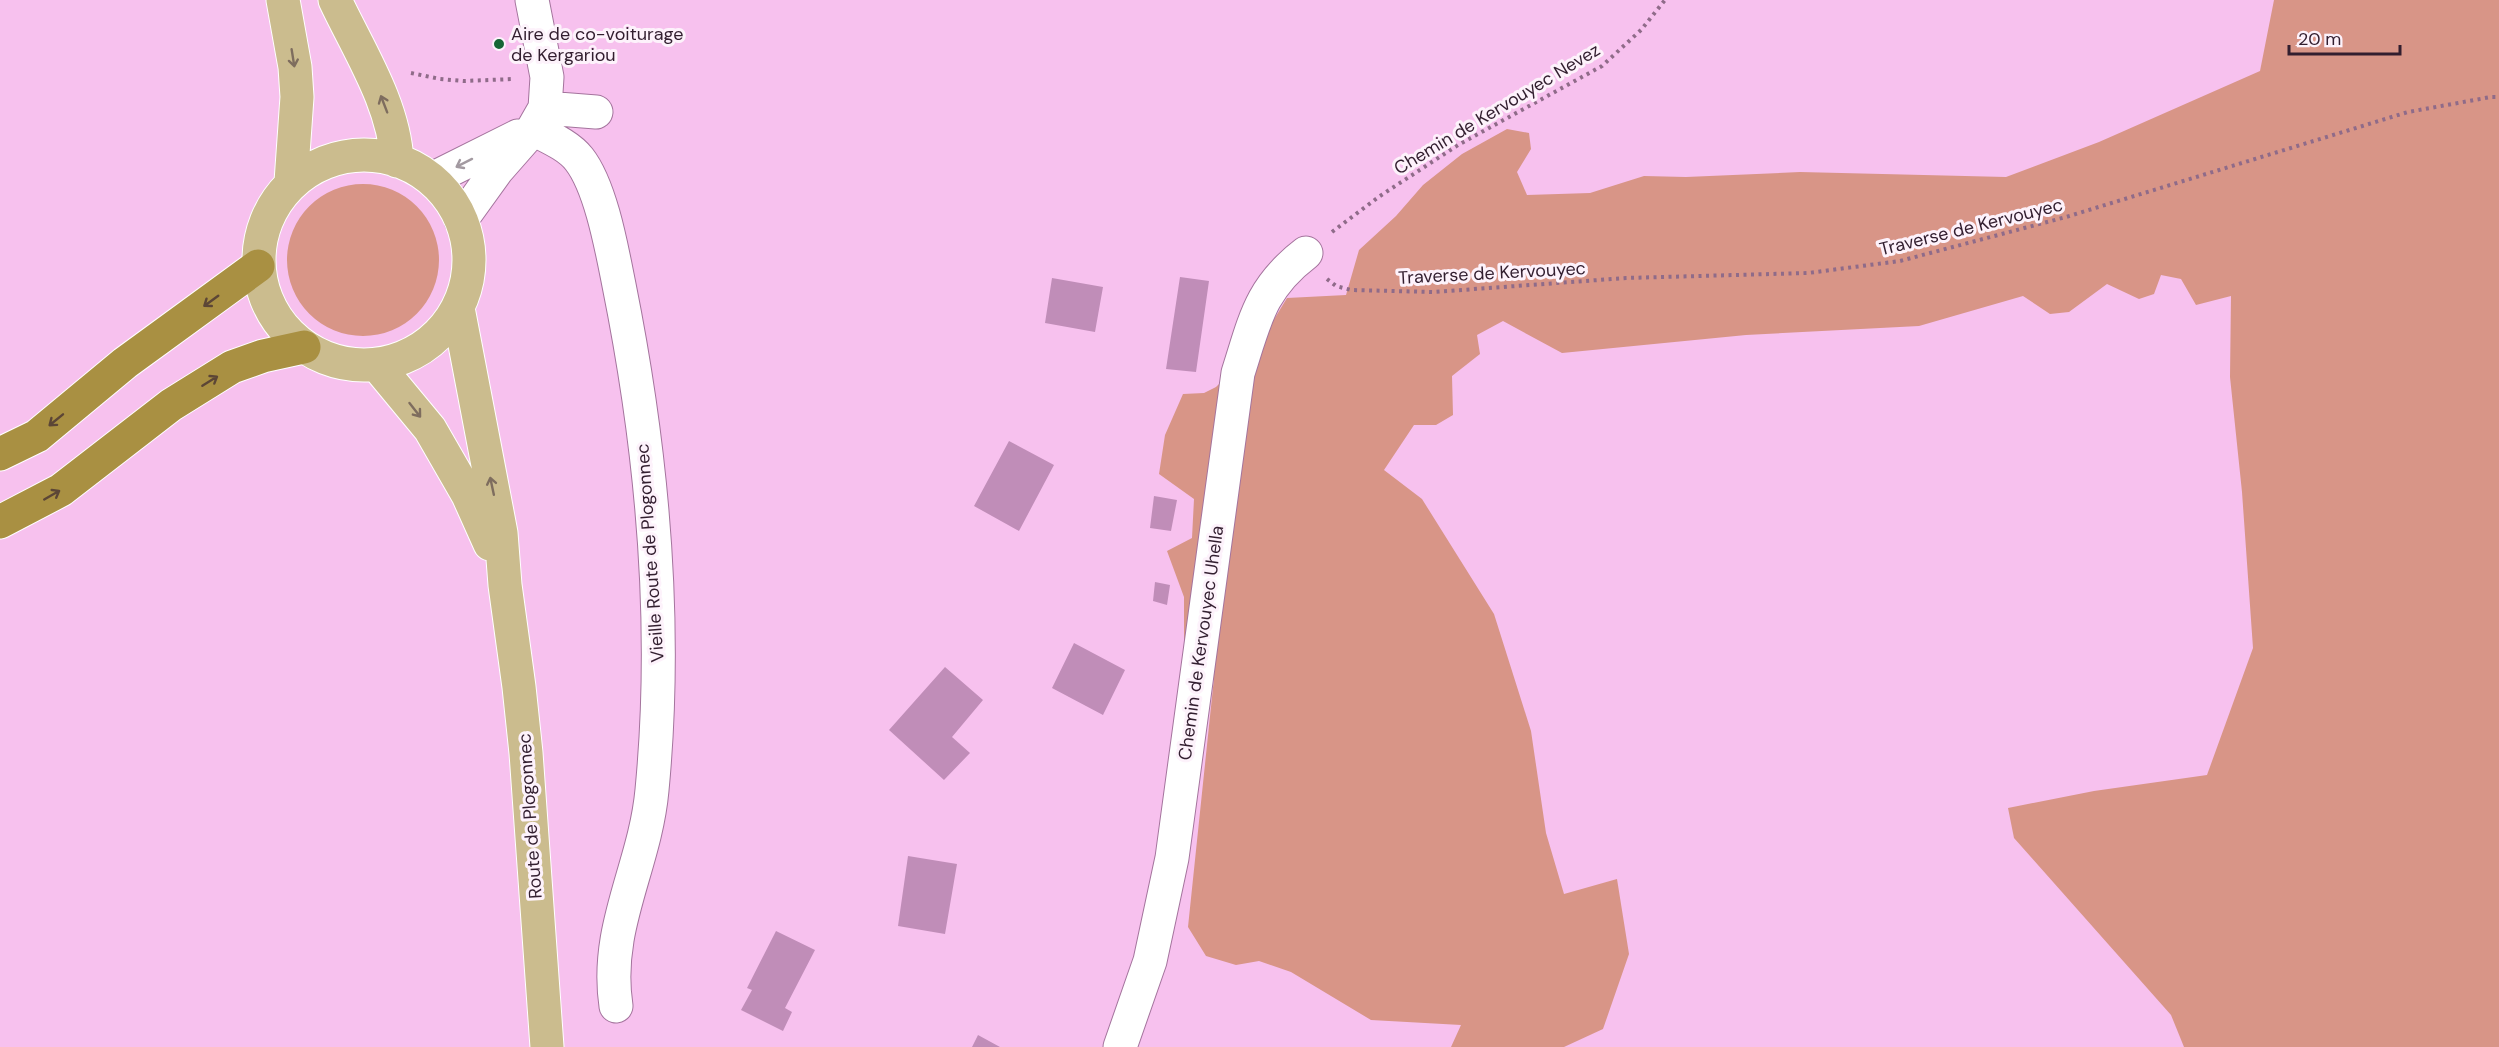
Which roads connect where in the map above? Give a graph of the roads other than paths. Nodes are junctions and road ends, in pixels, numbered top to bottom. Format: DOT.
graph roads {
  1 [pos="283,0"];
  2 [pos="335,0"];
  3 [pos="532,0"];
  4 [pos="542,105"];
  5 [pos="596,112"];
  6 [pos="397,160"];
  7 [pos="432,179"];
  8 [pos="291,182"];
  9 [pos="461,219"];
  10 [pos="1306,253"];
  11 [pos="258,266"];
  12 [pos="458,308"];
  13 [pos="304,347"];
  14 [pos="378,365"];
  15 [pos="0,454"];
  16 [pos="0,522"];
  17 [pos="505,585"];
  18 [pos="616,1006"];
  19 [pos="547,1047"];
  20 [pos="1120,1047"];
  1 -- 8 [label="main road, one-way"];
  6 -- 2 [label="main road, one-way"];
  3 -- 4 [label="street"];
  4 -- 5 [label="street"];
  4 -- 7 [label="street, one-way"];
  4 -- 9 [label="street"];
  4 -- 18 [label="street, Vieille Route de Plogonnec"];
  6 -- 7 [label="main road"];
  6 -- 8 [label="main road"];
  7 -- 9 [label="main road"];
  8 -- 11 [label="main road"];
  9 -- 12 [label="main road"];
  10 -- 20 [label="street, Chemin de Kervouyec Uhella"];
  11 -- 13 [label="main road"];
  11 -- 15 [label="highway, one-way"];
  12 -- 14 [label="main road"];
  17 -- 12 [label="main road, one-way"];
  13 -- 14 [label="main road"];
  16 -- 13 [label="highway, one-way"];
  14 -- 17 [label="main road, one-way"];
  17 -- 19 [label="main road, Route de Plogonnec"];
}
